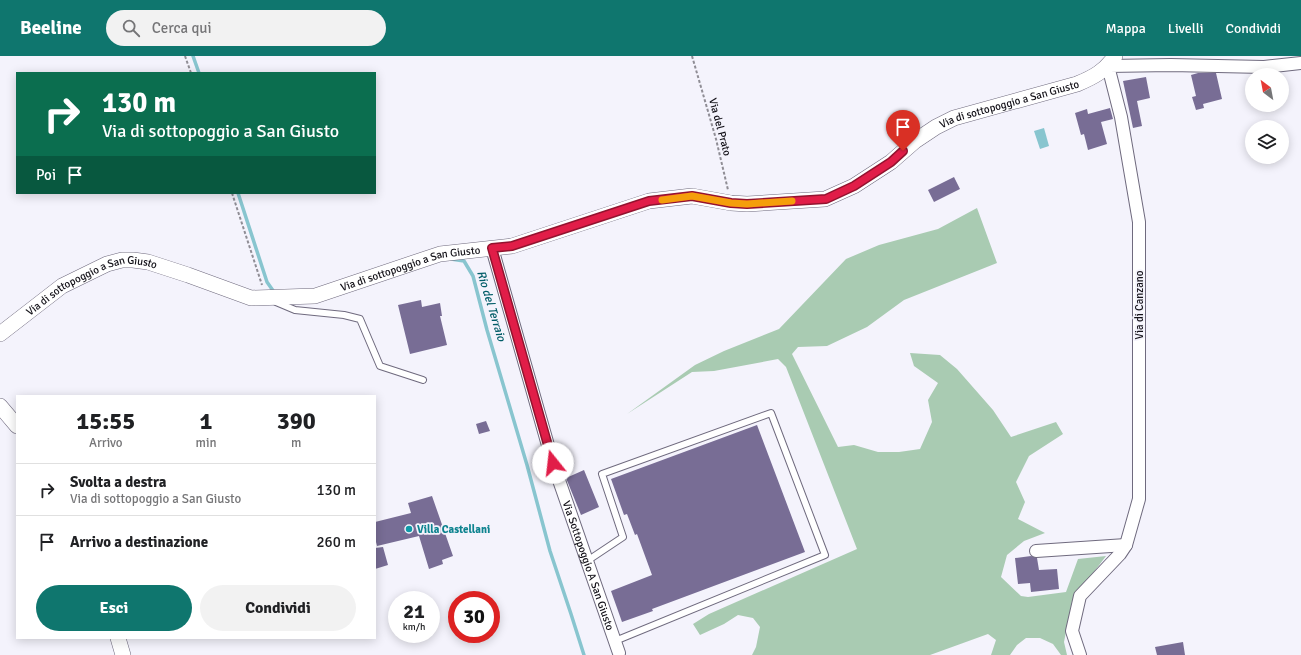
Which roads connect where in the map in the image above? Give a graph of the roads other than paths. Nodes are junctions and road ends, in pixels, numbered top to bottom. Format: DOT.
graph roads {
  1 [pos="1112,61"];
  2 [pos="1301,62"];
  3 [pos="492,248"];
  4 [pos="266,297"];
  5 [pos="0,334"];
  6 [pos="423,380"];
  7 [pos="0,406"];
  8 [pos="16,425"];
  9 [pos="1126,545"];
  10 [pos="1036,551"];
  11 [pos="587,561"];
  12 [pos="118,639"];
  13 [pos="615,641"];
  14 [pos="619,653"];
  15 [pos="123,655"];
  16 [pos="1080,655"];
  1 -- 2 [label="street"];
  1 -- 3 [label="street, Via di sottopoggio a San Giusto"];
  1 -- 9 [label="street, Via di Canzano"];
  3 -- 4 [label="street, Via di sottopoggio a San Giusto"];
  3 -- 11 [label="street, Via Sottopoggio A San Giusto"];
  4 -- 5 [label="street, Via di sottopoggio a San Giusto"];
  4 -- 6 [label="lane"];
  7 -- 8 [label="street"];
  9 -- 10 [label="street"];
  9 -- 16 [label="street, Via di Canzano"];
  11 -- 13 [label="street, Via Sottopoggio A San Giusto"];
  11 -- 13 [label="lane"];
  12 -- 15 [label="street"];
  13 -- 14 [label="street, Via Sottopoggio A San Giusto"];
}
